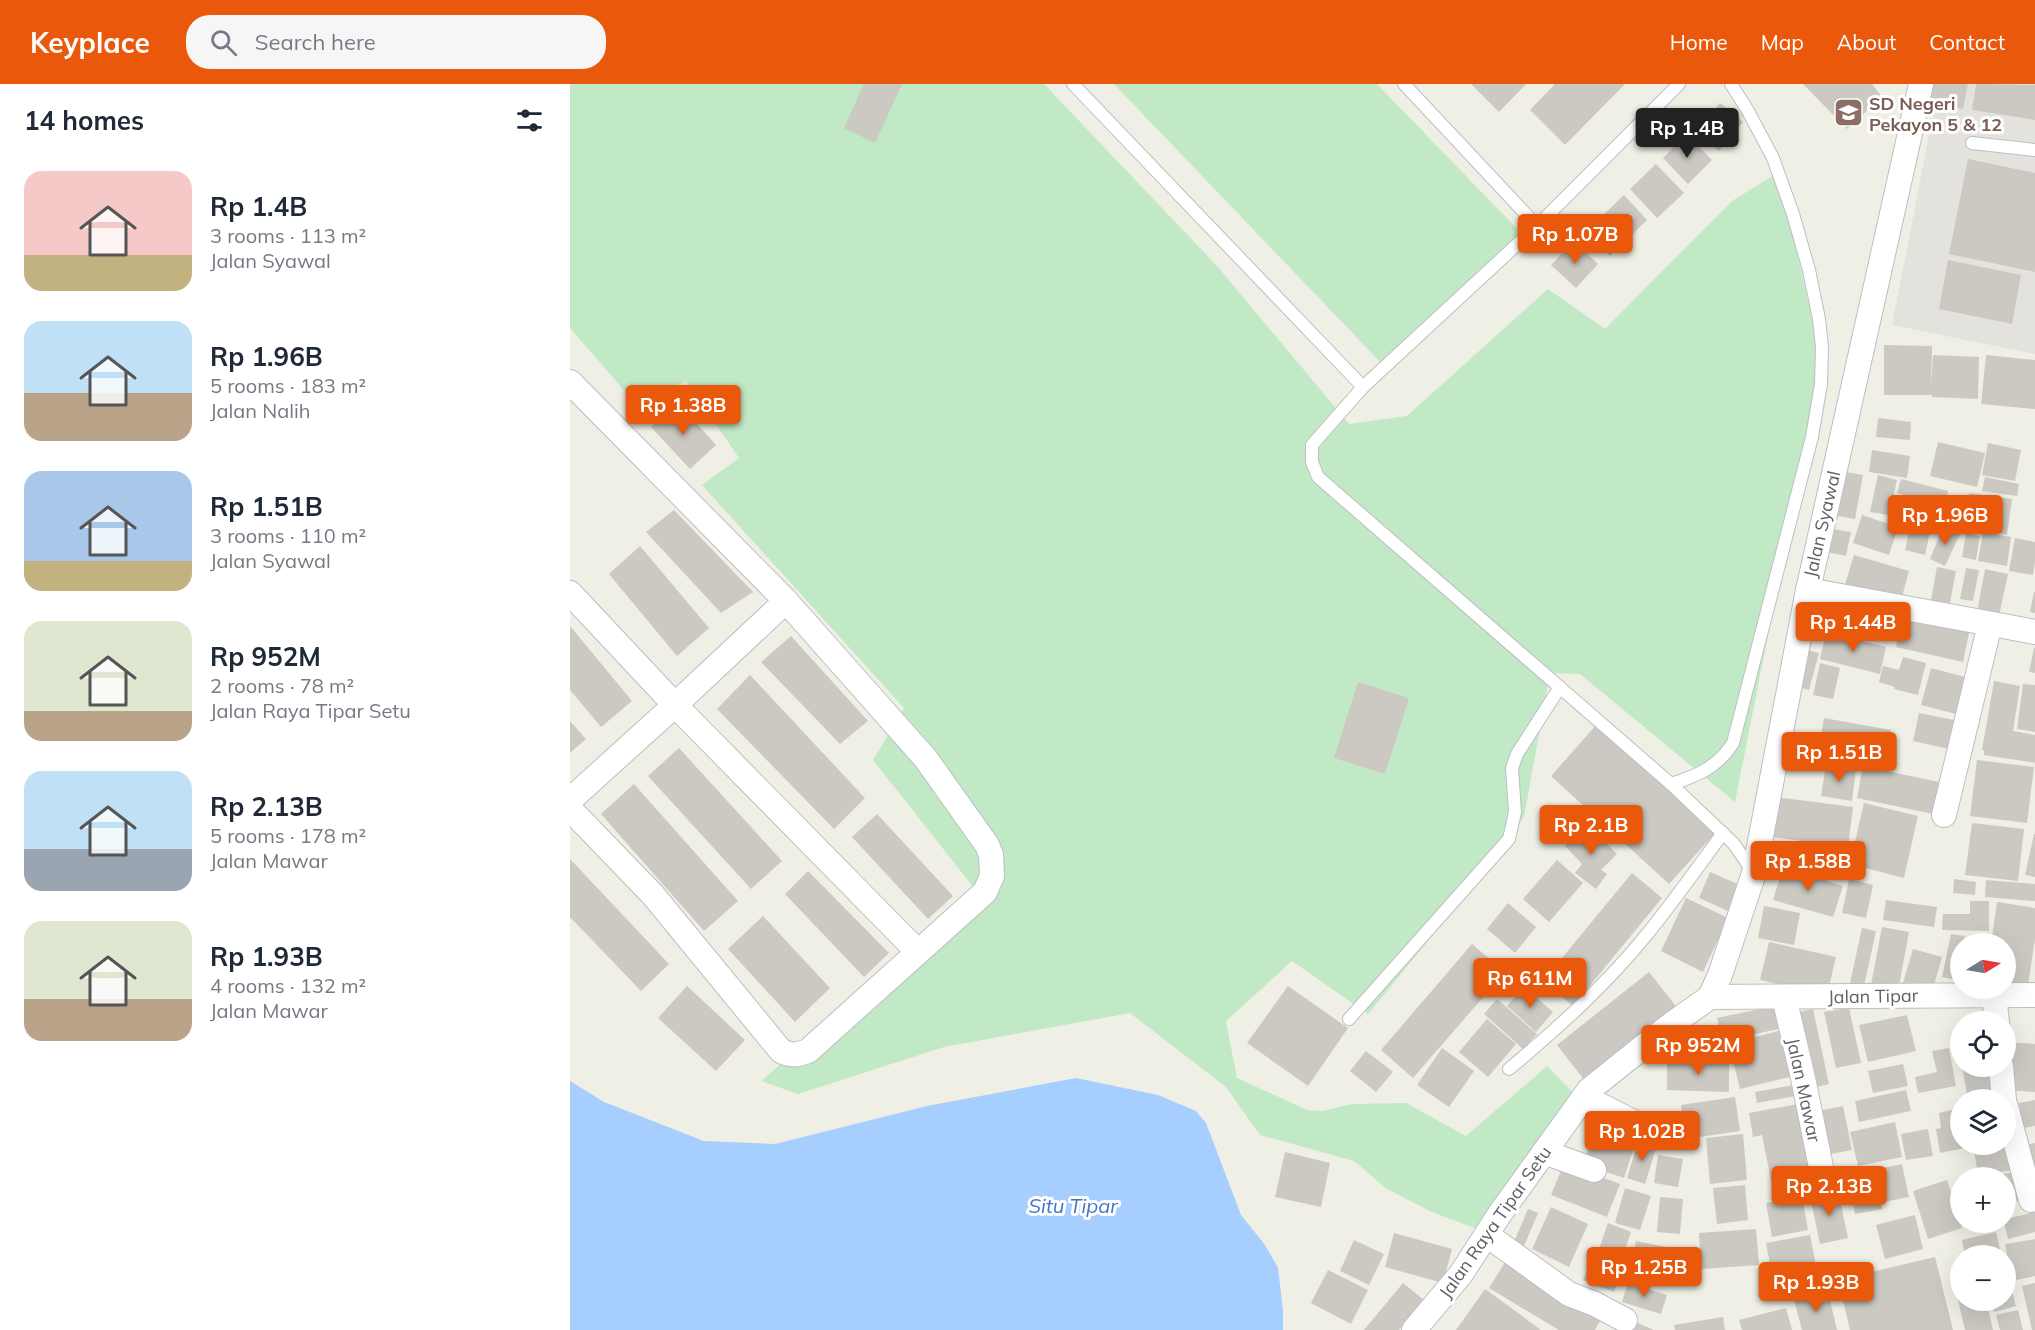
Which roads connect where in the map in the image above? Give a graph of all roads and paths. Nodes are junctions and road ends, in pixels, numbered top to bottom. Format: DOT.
graph roads {
  1 [pos="1073,84"];
  2 [pos="1404,84"];
  3 [pos="1679,84"];
  4 [pos="1731,84"];
  5 [pos="1921,84"];
  6 [pos="1972,143"];
  7 [pos="2035,150"];
  8 [pos="1537,226"];
  9 [pos="570,382"];
  10 [pos="1364,387"];
  11 [pos="1808,590"];
  12 [pos="570,593"];
  13 [pos="786,601"];
  14 [pos="1990,624"];
  15 [pos="2035,632"];
  16 [pos="1560,687"];
  17 [pos="675,705"];
  18 [pos="1671,784"];
  19 [pos="570,800"];
  20 [pos="570,808"];
  21 [pos="1944,815"];
  22 [pos="1723,833"];
  23 [pos="1754,873"];
  24 [pos="918,952"];
  25 [pos="1950,995"];
  26 [pos="2016,995"];
  27 [pos="2035,995"];
  28 [pos="1710,997"];
  29 [pos="1784,997"];
  30 [pos="1349,1019"];
  31 [pos="1509,1069"];
  32 [pos="1584,1097"];
  33 [pos="1646,1128"];
  34 [pos="2016,1144"];
  35 [pos="1544,1152"];
  36 [pos="1594,1170"];
  37 [pos="1824,1182"];
  38 [pos="2031,1200"];
  39 [pos="1486,1235"];
  40 [pos="1625,1320"];
  41 [pos="1414,1330"];
  1 -- 10 [label="lane"];
  2 -- 8 [label="lane"];
  3 -- 8 [label="lane"];
  4 -- 18 [label="lane"];
  5 -- 11 [label="street, Jalan Syawal"];
  6 -- 7 [label="lane"];
  8 -- 10 [label="lane"];
  9 -- 13 [label="street"];
  10 -- 16 [label="lane"];
  11 -- 14 [label="street"];
  11 -- 23 [label="street, Jalan Syawal"];
  12 -- 17 [label="street"];
  13 -- 17 [label="street"];
  13 -- 24 [label="street"];
  14 -- 15 [label="street"];
  14 -- 21 [label="street"];
  16 -- 18 [label="lane"];
  16 -- 30 [label="lane"];
  17 -- 19 [label="street"];
  17 -- 24 [label="street"];
  18 -- 22 [label="lane"];
  20 -- 24 [label="street"];
  22 -- 23 [label="lane"];
  22 -- 31 [label="lane"];
  23 -- 28 [label="street, Jalan Syawal"];
  25 -- 29 [label="street, Jalan Tipar"];
  26 -- 27 [label="street, Jalan Tipar"];
  28 -- 29 [label="street, Jalan Tipar"];
  28 -- 32 [label="street, Jalan Raya Tipar Setu"];
  29 -- 37 [label="street, Jalan Mawar"];
  32 -- 33 [label="street"];
  32 -- 35 [label="street, Jalan Raya Tipar Setu"];
  34 -- 38 [label="street"];
  35 -- 36 [label="street"];
  35 -- 39 [label="street, Jalan Raya Tipar Setu"];
  39 -- 40 [label="street"];
  39 -- 41 [label="street, Jalan Raya Tipar Setu"];
}
